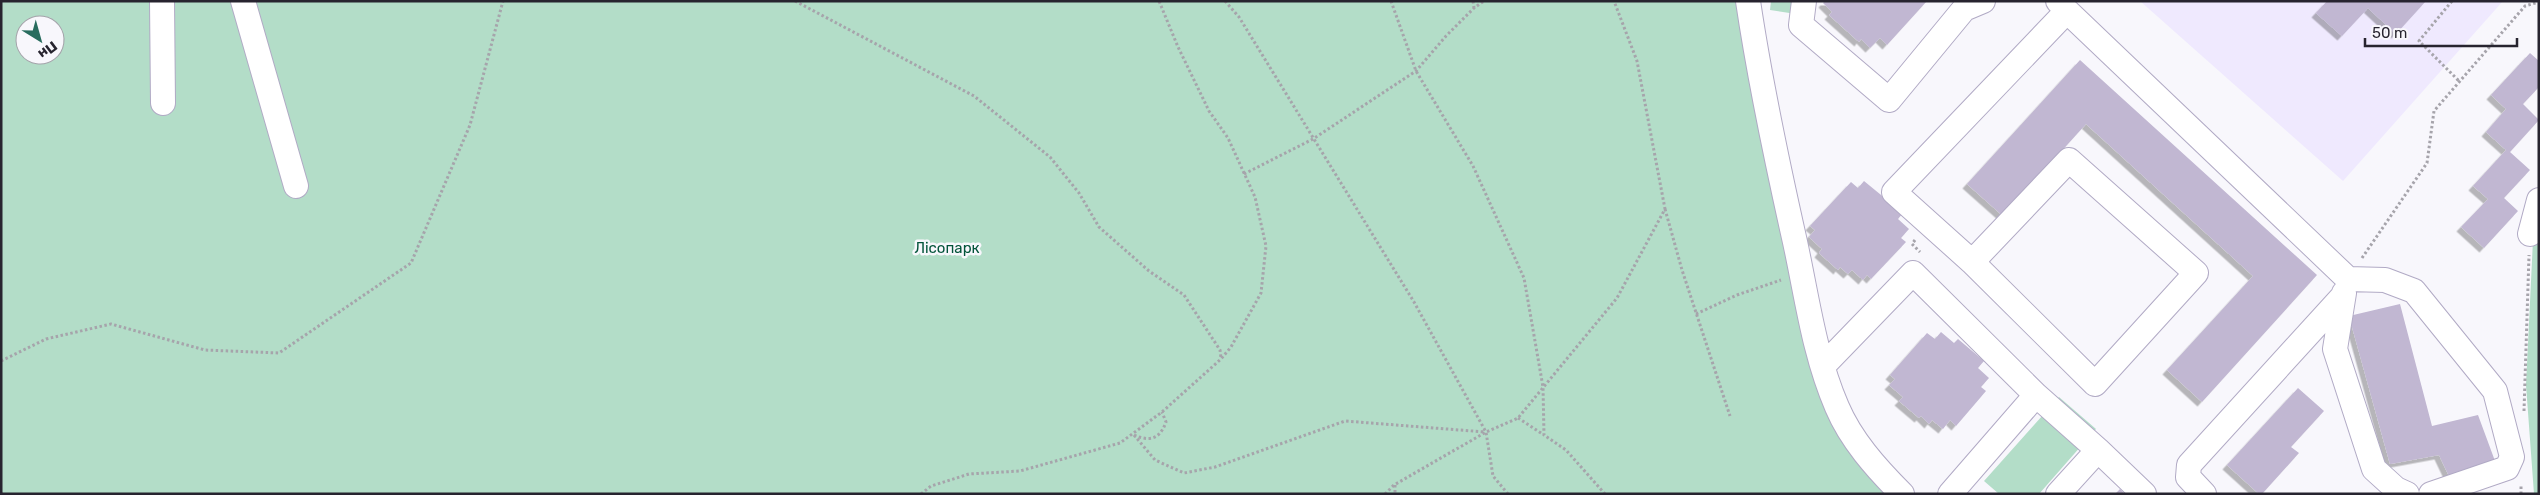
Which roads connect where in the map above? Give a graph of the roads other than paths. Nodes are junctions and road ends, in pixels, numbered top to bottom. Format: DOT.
graph roads {
  1 [pos="162,1"];
  2 [pos="243,1"];
  3 [pos="1748,1"];
  4 [pos="1804,1"];
  5 [pos="1970,4"];
  6 [pos="2062,6"];
  7 [pos="163,102"];
  8 [pos="296,186"];
  9 [pos="2539,200"];
  10 [pos="2530,234"];
  11 [pos="1972,262"];
  12 [pos="2345,288"];
  13 [pos="1823,366"];
  14 [pos="2036,395"];
  15 [pos="2098,450"];
  16 [pos="1902,494"];
  17 [pos="1950,494"];
  18 [pos="2058,494"];
  19 [pos="2144,494"];
  20 [pos="2204,494"];
  21 [pos="2407,494"];
  22 [pos="2431,494"];
  1 -- 7 [label="street"];
  2 -- 8 [label="street"];
  3 -- 13 [label="street"];
  4 -- 5 [label="street"];
  6 -- 11 [label="street"];
  6 -- 12 [label="street"];
  9 -- 10 [label="street"];
  11 -- 11 [label="street"];
  12 -- 20 [label="street"];
  12 -- 21 [label="street"];
  12 -- 22 [label="street"];
  13 -- 14 [label="street"];
  13 -- 16 [label="street"];
  14 -- 15 [label="street"];
  14 -- 17 [label="street"];
  15 -- 18 [label="street"];
  15 -- 19 [label="street"];
}
